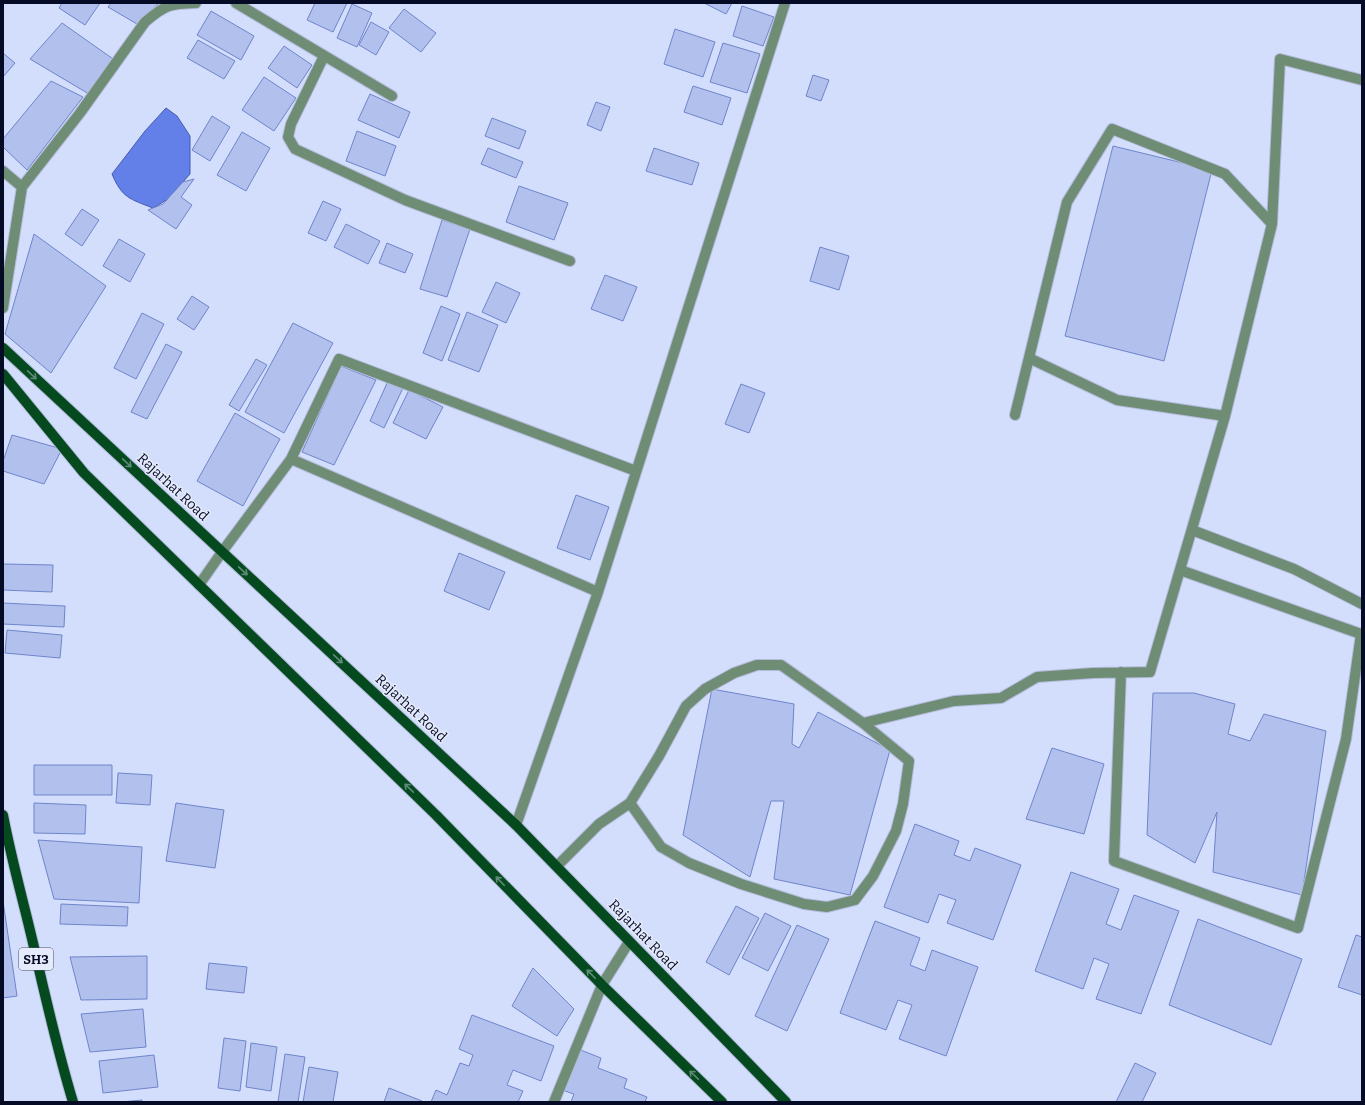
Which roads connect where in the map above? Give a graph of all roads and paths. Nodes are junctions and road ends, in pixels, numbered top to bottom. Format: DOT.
graph roads {
  1 [pos="196,3"];
  2 [pos="236,3"];
  3 [pos="785,3"];
  4 [pos="324,56"];
  5 [pos="1362,80"];
  6 [pos="392,96"];
  7 [pos="3,171"];
  8 [pos="22,187"];
  9 [pos="1272,224"];
  10 [pos="570,261"];
  11 [pos="3,308"];
  12 [pos="3,348"];
  13 [pos="1029,358"];
  14 [pos="3,374"];
  15 [pos="1015,415"];
  16 [pos="1225,416"];
  17 [pos="291,459"];
  18 [pos="636,471"];
  19 [pos="1192,530"];
  20 [pos="222,552"];
  21 [pos="1180,570"];
  22 [pos="199,585"];
  23 [pos="598,592"];
  24 [pos="1362,604"];
  25 [pos="1121,672"];
  26 [pos="862,723"];
  27 [pos="630,803"];
  28 [pos="3,815"];
  29 [pos="516,825"];
  30 [pos="557,866"];
  31 [pos="629,942"];
  32 [pos="602,985"];
  33 [pos="73,1102"];
  34 [pos="554,1102"];
  35 [pos="722,1102"];
  36 [pos="786,1102"];
  1 -- 8 [label="street"];
  2 -- 4 [label="street"];
  3 -- 18 [label="street"];
  4 -- 6 [label="street"];
  4 -- 10 [label="street"];
  5 -- 9 [label="street"];
  7 -- 8 [label="street"];
  8 -- 11 [label="street"];
  9 -- 13 [label="street"];
  9 -- 16 [label="street"];
  12 -- 20 [label="main road, Rajarhat Road, one-way"];
  13 -- 15 [label="street"];
  13 -- 16 [label="street"];
  14 -- 22 [label="main road"];
  16 -- 19 [label="street"];
  17 -- 18 [label="street"];
  17 -- 20 [label="street"];
  17 -- 23 [label="street"];
  18 -- 23 [label="street"];
  19 -- 21 [label="street"];
  19 -- 24 [label="street"];
  20 -- 22 [label="street"];
  20 -- 29 [label="main road, Rajarhat Road, one-way"];
  21 -- 25 [label="street"];
  21 -- 25 [label="street"];
  32 -- 22 [label="main road, one-way"];
  23 -- 29 [label="street"];
  25 -- 26 [label="street"];
  26 -- 27 [label="street"];
  26 -- 27 [label="street"];
  27 -- 30 [label="street"];
  28 -- 33 [label="main road, SH3"];
  29 -- 30 [label="main road, Rajarhat Road"];
  30 -- 31 [label="main road, Rajarhat Road"];
  31 -- 32 [label="street"];
  31 -- 36 [label="main road, Rajarhat Road"];
  32 -- 34 [label="street"];
  35 -- 32 [label="main road, one-way"];
}
